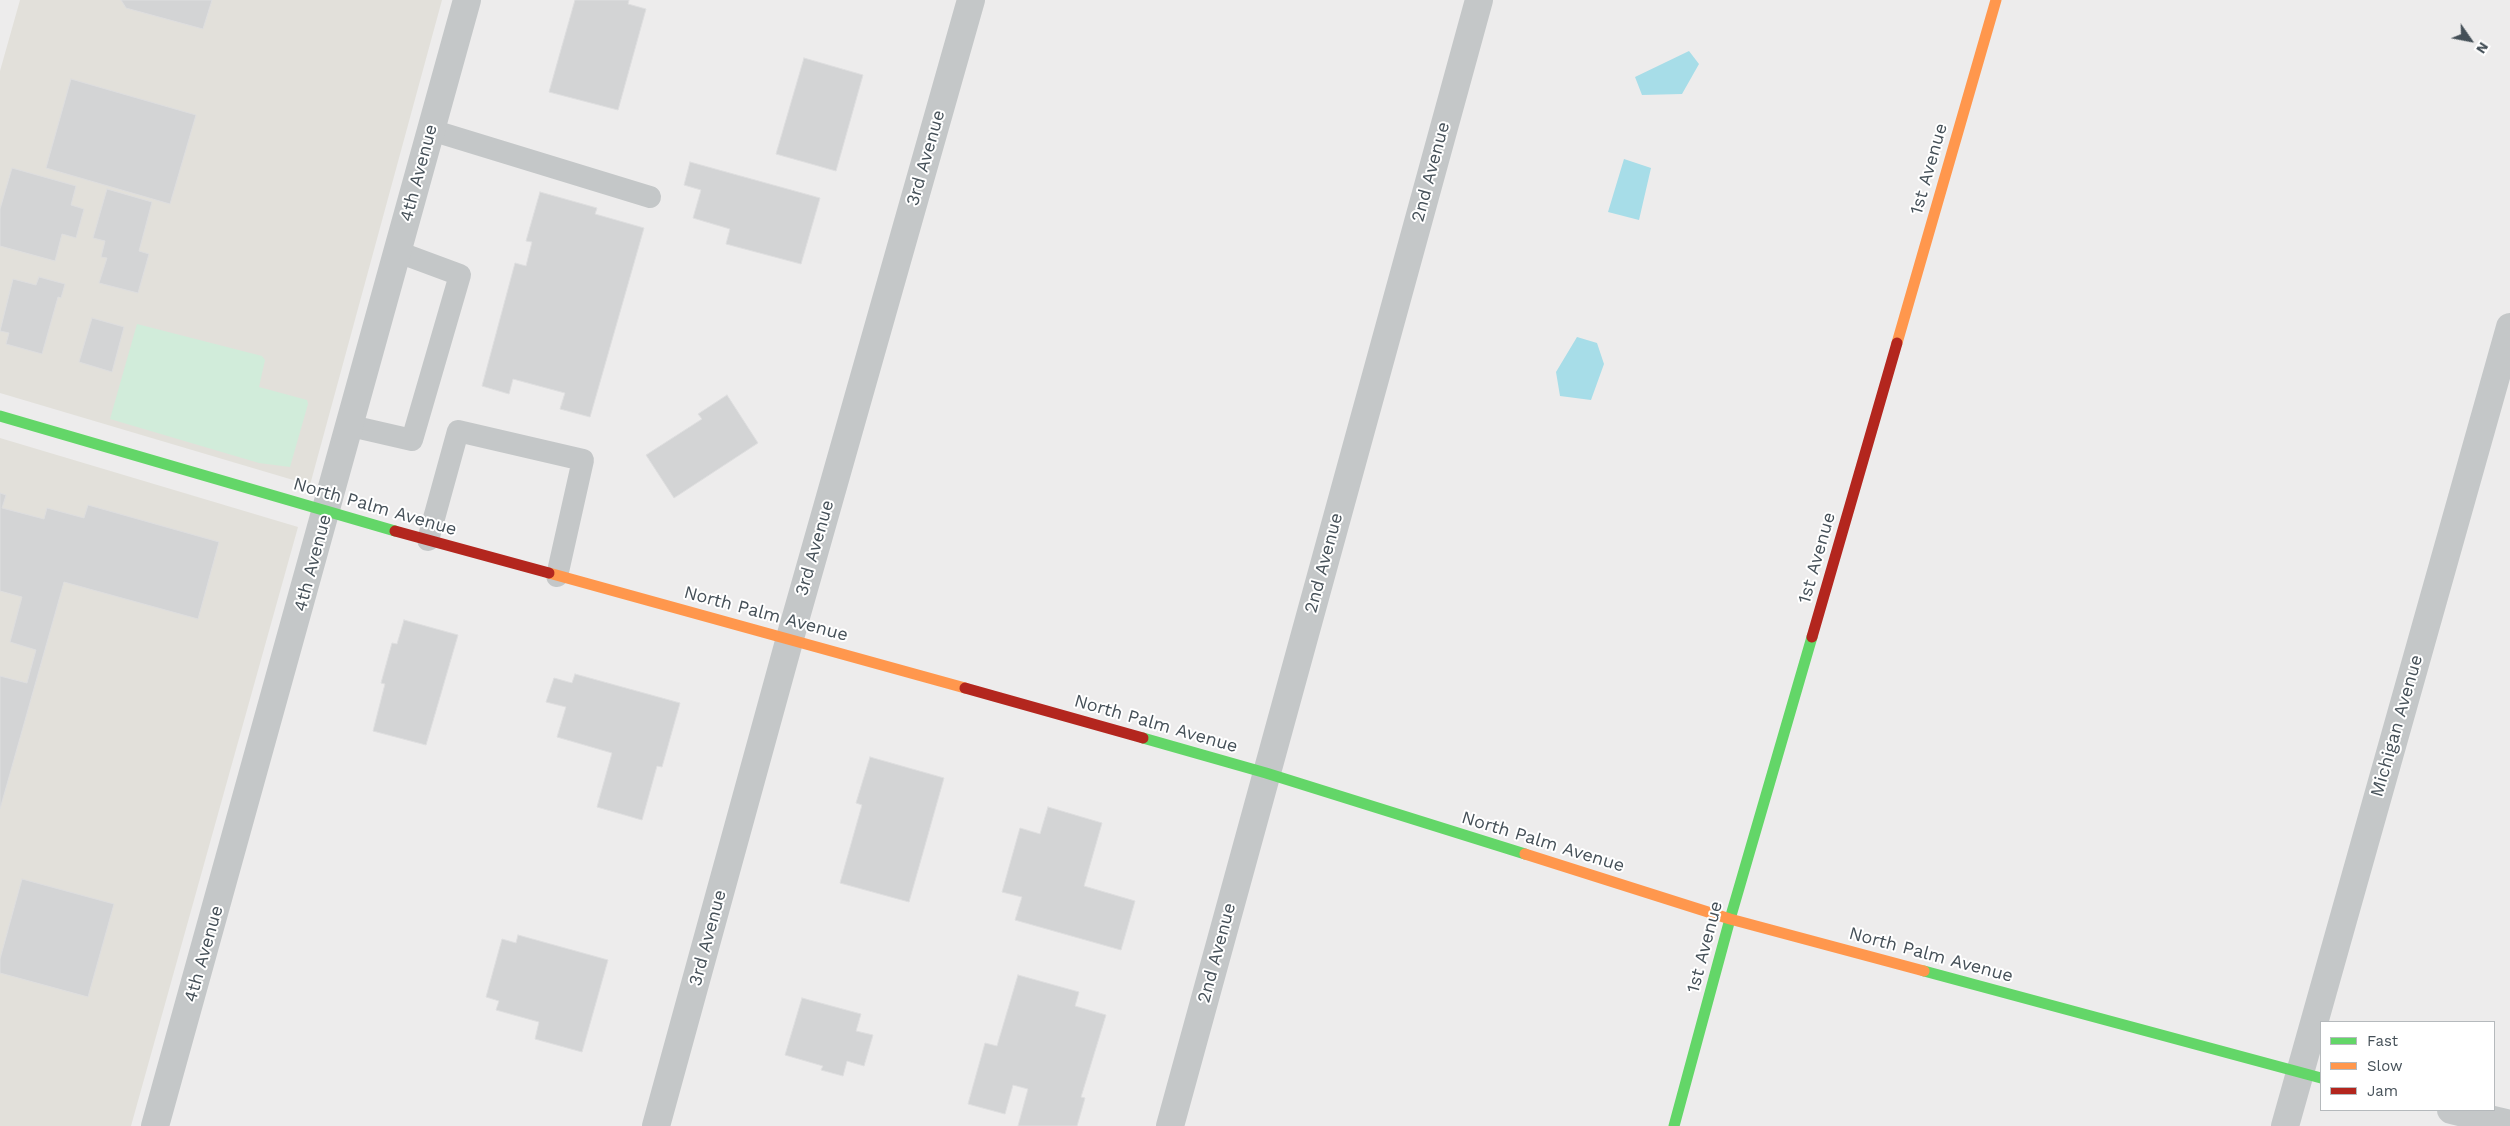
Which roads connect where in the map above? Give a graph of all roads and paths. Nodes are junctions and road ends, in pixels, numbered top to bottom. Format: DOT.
graph roads {
  1 [pos="466,0"];
  2 [pos="971,0"];
  3 [pos="1479,0"];
  4 [pos="1996,0"];
  5 [pos="431,130"];
  6 [pos="650,197"];
  7 [pos="398,252"];
  8 [pos="2510,327"];
  9 [pos="0,416"];
  10 [pos="351,426"];
  11 [pos="327,513"];
  12 [pos="428,540"];
  13 [pos="557,576"];
  14 [pos="790,638"];
  15 [pos="1266,773"];
  16 [pos="1730,919"];
  17 [pos="2325,1021"];
  18 [pos="2320,1039"];
  19 [pos="2310,1076"];
  20 [pos="2455,1111"];
  21 [pos="2510,1124"];
  22 [pos="156,1126"];
  23 [pos="656,1126"];
  24 [pos="1170,1126"];
  25 [pos="1674,1126"];
  26 [pos="2285,1126"];
  1 -- 5 [label="street, 4th Avenue"];
  2 -- 14 [label="street, 3rd Avenue"];
  3 -- 15 [label="street, 2nd Avenue"];
  4 -- 16 [label="street, 1st Avenue"];
  5 -- 6 [label="lane"];
  5 -- 7 [label="street, 4th Avenue"];
  7 -- 10 [label="street, 4th Avenue"];
  7 -- 10 [label="lane"];
  8 -- 17 [label="street, Michigan Avenue"];
  9 -- 11 [label="street, North Palm Avenue"];
  10 -- 11 [label="street, 4th Avenue"];
  11 -- 12 [label="street, North Palm Avenue"];
  11 -- 22 [label="street, 4th Avenue"];
  12 -- 13 [label="street, North Palm Avenue"];
  12 -- 13 [label="lane"];
  13 -- 14 [label="street, North Palm Avenue"];
  14 -- 15 [label="street, North Palm Avenue"];
  14 -- 23 [label="street, 3rd Avenue"];
  15 -- 16 [label="street, North Palm Avenue"];
  15 -- 24 [label="street, 2nd Avenue"];
  16 -- 19 [label="street, North Palm Avenue"];
  16 -- 25 [label="street, 1st Avenue"];
  18 -- 19 [label="street, Michigan Avenue"];
  19 -- 26 [label="street, Michigan Avenue"];
  20 -- 21 [label="street"];
}
